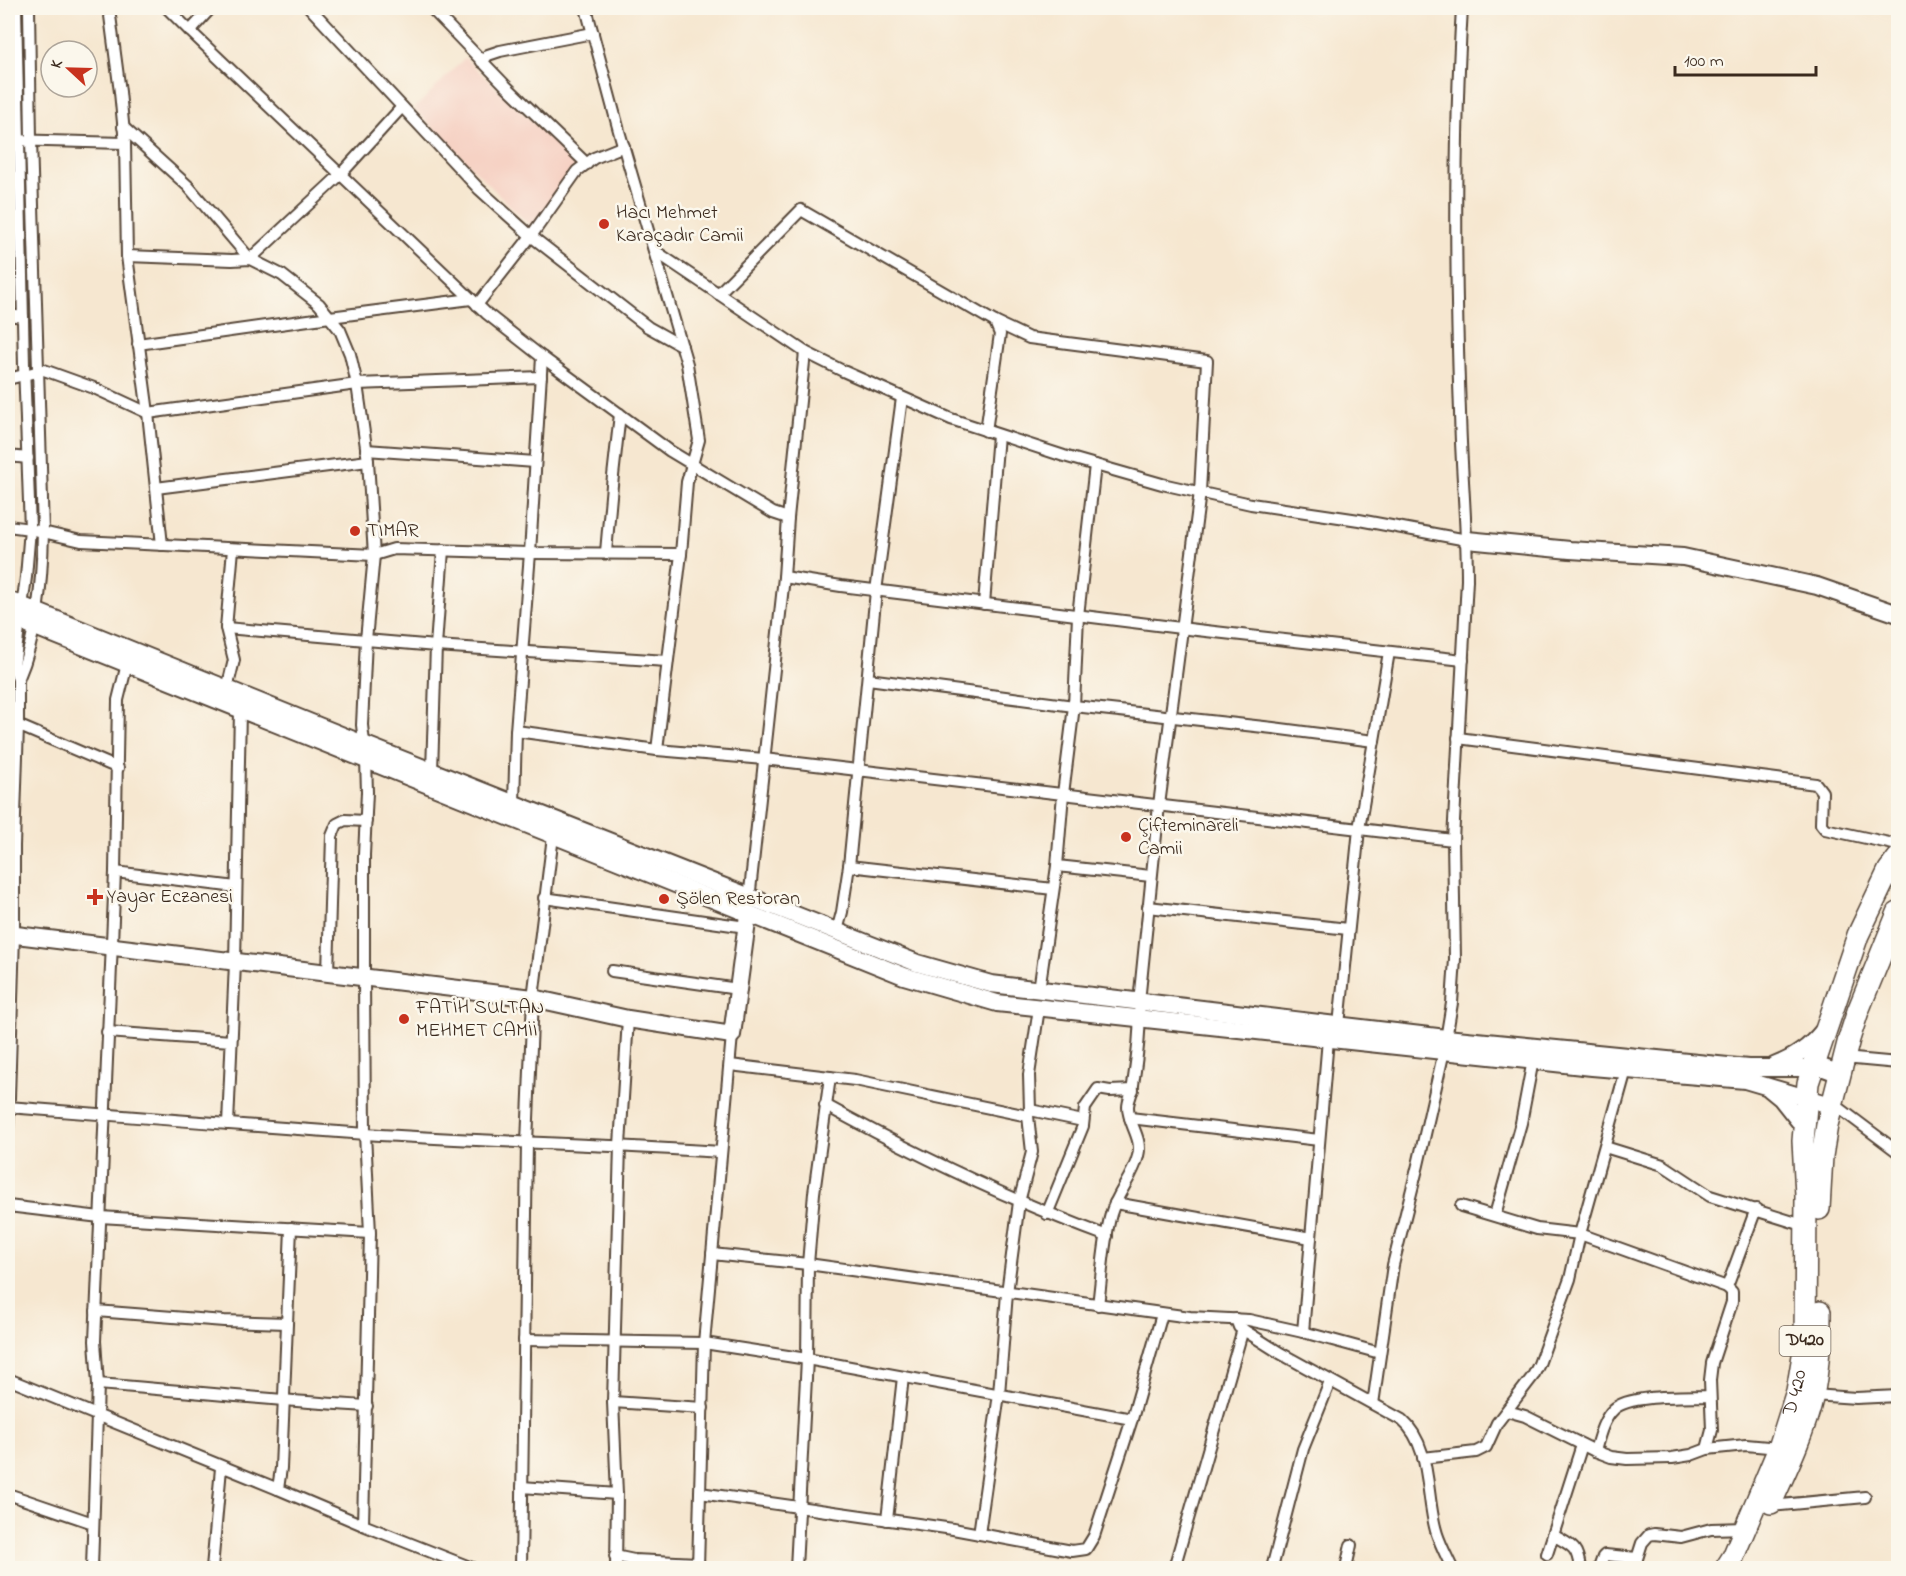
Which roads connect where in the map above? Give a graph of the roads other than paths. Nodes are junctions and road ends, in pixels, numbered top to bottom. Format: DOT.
graph roads {
  1 [pos="16,8"];
  2 [pos="29,8"];
  3 [pos="109,8"];
  4 [pos="167,8"];
  5 [pos="211,8"];
  6 [pos="309,8"];
  7 [pos="431,8"];
  8 [pos="586,8"];
  9 [pos="1462,8"];
  10 [pos="190,32"];
  11 [pos="593,33"];
  12 [pos="13,49"];
  13 [pos="482,62"];
  14 [pos="402,107"];
  15 [pos="123,127"];
  16 [pos="8,140"];
  17 [pos="26,140"];
  18 [pos="124,143"];
  19 [pos="624,146"];
  20 [pos="587,164"];
  21 [pos="340,175"];
  22 [pos="531,236"];
  23 [pos="656,251"];
  24 [pos="127,256"];
  25 [pos="250,259"];
  26 [pos="718,294"];
  27 [pos="474,302"];
  28 [pos="8,315"];
  29 [pos="330,316"];
  30 [pos="23,317"];
  31 [pos="995,322"];
  32 [pos="138,344"];
  33 [pos="682,346"];
  34 [pos="805,352"];
  35 [pos="542,357"];
  36 [pos="37,370"];
  37 [pos="24,375"];
  38 [pos="541,377"];
  39 [pos="8,379"];
  40 [pos="357,384"];
  41 [pos="903,398"];
  42 [pos="148,413"];
  43 [pos="620,414"];
  44 [pos="986,431"];
  45 [pos="998,435"];
  46 [pos="8,456"];
  47 [pos="367,456"];
  48 [pos="28,458"];
  49 [pos="535,462"];
  50 [pos="692,464"];
  51 [pos="1095,465"];
  52 [pos="156,488"];
  53 [pos="1200,492"];
  54 [pos="788,518"];
  55 [pos="8,526"];
  56 [pos="30,529"];
  57 [pos="42,532"];
  58 [pos="1467,540"];
  59 [pos="162,545"];
  60 [pos="233,549"];
  61 [pos="443,550"];
  62 [pos="606,552"];
  63 [pos="530,553"];
  64 [pos="681,554"];
  65 [pos="374,555"];
  66 [pos="784,577"];
  67 [pos="876,591"];
  68 [pos="984,604"];
  69 [pos="21,614"];
  70 [pos="1899,614"];
  71 [pos="1078,616"];
  72 [pos="226,628"];
  73 [pos="1181,628"];
  74 [pos="366,640"];
  75 [pos="436,646"];
  76 [pos="522,652"];
  77 [pos="1389,652"];
  78 [pos="1463,660"];
  79 [pos="667,662"];
  80 [pos="127,664"];
  81 [pos="868,679"];
  82 [pos="227,689"];
  83 [pos="1074,706"];
  84 [pos="240,710"];
  85 [pos="1171,718"];
  86 [pos="8,721"];
  87 [pos="18,726"];
  88 [pos="516,731"];
  89 [pos="1458,738"];
  90 [pos="1374,741"];
  91 [pos="657,750"];
  92 [pos="365,752"];
  93 [pos="764,759"];
  94 [pos="117,768"];
  95 [pos="860,770"];
  96 [pos="432,771"];
  97 [pos="1062,794"];
  98 [pos="514,804"];
  99 [pos="1158,805"];
  100 [pos="366,821"];
  101 [pos="1359,829"];
  102 [pos="553,836"];
  103 [pos="1453,840"];
  104 [pos="11,845"];
  105 [pos="1899,845"];
  106 [pos="1899,858"];
  107 [pos="849,866"];
  108 [pos="1056,866"];
  109 [pos="114,872"];
  110 [pos="1151,876"];
  111 [pos="236,887"];
  112 [pos="1053,889"];
  113 [pos="750,897"];
  114 [pos="544,898"];
  115 [pos="1148,907"];
  116 [pos="1899,913"];
  117 [pos="747,921"];
  118 [pos="1348,929"];
  119 [pos="837,932"];
  120 [pos="11,935"];
  121 [pos="111,948"];
  122 [pos="234,963"];
  123 [pos="612,971"];
  124 [pos="328,973"];
  125 [pos="364,976"];
  126 [pos="738,989"];
  127 [pos="1040,990"];
  128 [pos="532,998"];
  129 [pos="1039,1008"];
  130 [pos="1140,1010"];
  131 [pos="628,1020"];
  132 [pos="1338,1025"];
  133 [pos="1828,1026"];
  134 [pos="107,1032"];
  135 [pos="732,1035"];
  136 [pos="1328,1039"];
  137 [pos="231,1041"];
  138 [pos="1445,1044"];
  139 [pos="1533,1060"];
  140 [pos="1899,1064"];
  141 [pos="730,1065"];
  142 [pos="1842,1067"];
  143 [pos="1769,1068"];
  144 [pos="1814,1068"];
  145 [pos="1626,1070"];
  146 [pos="830,1077"];
  147 [pos="1765,1085"];
  148 [pos="1133,1090"];
  149 [pos="1806,1098"];
  150 [pos="1834,1104"];
  151 [pos="825,1105"];
  152 [pos="8,1107"];
  153 [pos="1029,1113"];
  154 [pos="103,1114"];
  155 [pos="1130,1118"];
  156 [pos="1083,1121"];
  157 [pos="228,1124"];
  158 [pos="1804,1127"];
  159 [pos="8,1130"];
  160 [pos="365,1134"];
  161 [pos="1319,1140"];
  162 [pos="527,1143"];
  163 [pos="620,1145"];
  164 [pos="1605,1147"];
  165 [pos="721,1152"];
  166 [pos="1899,1152"];
  167 [pos="1019,1202"];
  168 [pos="1115,1203"];
  169 [pos="8,1206"];
  170 [pos="1461,1206"];
  171 [pos="1756,1209"];
  172 [pos="1047,1214"];
  173 [pos="1495,1215"];
  174 [pos="99,1217"];
  175 [pos="1806,1226"];
  176 [pos="291,1228"];
  177 [pos="370,1233"];
  178 [pos="1580,1234"];
  179 [pos="1107,1236"];
  180 [pos="1311,1238"];
  181 [pos="712,1254"];
  182 [pos="808,1264"];
  183 [pos="1728,1287"];
  184 [pos="1008,1293"];
  185 [pos="1098,1305"];
  186 [pos="96,1311"];
  187 [pos="1162,1314"];
  188 [pos="1236,1319"];
  189 [pos="287,1323"];
  190 [pos="1243,1329"];
  191 [pos="1303,1332"];
  192 [pos="524,1340"];
  193 [pos="616,1341"];
  194 [pos="704,1343"];
  195 [pos="1380,1353"];
  196 [pos="807,1359"];
  197 [pos="903,1377"];
  198 [pos="8,1379"];
  199 [pos="1330,1382"];
  200 [pos="98,1384"];
  201 [pos="999,1394"];
  202 [pos="1813,1395"];
  203 [pos="1710,1396"];
  204 [pos="1899,1396"];
  205 [pos="284,1401"];
  206 [pos="614,1402"];
  207 [pos="1373,1404"];
  208 [pos="367,1406"];
  209 [pos="703,1408"];
  210 [pos="1507,1411"];
  211 [pos="96,1417"];
  212 [pos="1132,1419"];
  213 [pos="1581,1444"];
  214 [pos="1779,1448"];
  215 [pos="1707,1449"];
  216 [pos="1595,1451"];
  217 [pos="1423,1458"];
  218 [pos="222,1468"];
  219 [pos="522,1487"];
  220 [pos="278,1490"];
  221 [pos="700,1493"];
  222 [pos="8,1494"];
  223 [pos="617,1494"];
  224 [pos="1865,1497"];
  225 [pos="1770,1506"];
  226 [pos="799,1508"];
  227 [pos="886,1520"];
  228 [pos="93,1523"];
  229 [pos="363,1525"];
  230 [pos="1745,1528"];
  231 [pos="979,1534"];
  232 [pos="1553,1535"];
  233 [pos="1351,1545"];
  234 [pos="1547,1554"];
  235 [pos="615,1556"];
  236 [pos="1636,1563"];
  237 [pos="698,1566"];
  238 [pos="92,1569"];
  239 [pos="212,1569"];
  240 [pos="472,1569"];
  241 [pos="521,1569"];
  242 [pos="616,1569"];
  243 [pos="796,1569"];
  244 [pos="1173,1569"];
  245 [pos="1272,1569"];
  246 [pos="1347,1569"];
  247 [pos="1452,1569"];
  248 [pos="1580,1569"];
  249 [pos="1599,1569"];
  250 [pos="1726,1569"];
  251 [pos="1742,1569"];
  1 -- 12 [label="street"];
  2 -- 17 [label="street"];
  3 -- 15 [label="street"];
  4 -- 10 [label="street"];
  5 -- 10 [label="street"];
  6 -- 14 [label="street"];
  7 -- 13 [label="street"];
  8 -- 11 [label="street"];
  9 -- 58 [label="street"];
  10 -- 21 [label="street"];
  11 -- 13 [label="street"];
  11 -- 19 [label="street"];
  12 -- 17 [label="street"];
  13 -- 20 [label="street"];
  14 -- 21 [label="street"];
  14 -- 22 [label="street"];
  15 -- 18 [label="street"];
  15 -- 25 [label="street"];
  16 -- 17 [label="street"];
  17 -- 18 [label="street"];
  17 -- 30 [label="street"];
  17 -- 36 [label="street"];
  18 -- 24 [label="street"];
  19 -- 20 [label="street"];
  19 -- 23 [label="street"];
  20 -- 22 [label="street"];
  21 -- 25 [label="street"];
  21 -- 27 [label="street"];
  22 -- 27 [label="street"];
  22 -- 33 [label="street"];
  23 -- 26 [label="street"];
  23 -- 33 [label="street"];
  24 -- 25 [label="street"];
  24 -- 32 [label="street"];
  25 -- 29 [label="street"];
  26 -- 31 [label="street"];
  26 -- 34 [label="street"];
  27 -- 29 [label="street"];
  27 -- 35 [label="street"];
  28 -- 30 [label="street"];
  29 -- 32 [label="street"];
  29 -- 40 [label="street"];
  30 -- 37 [label="street"];
  31 -- 44 [label="street"];
  31 -- 53 [label="street"];
  32 -- 42 [label="street"];
  33 -- 50 [label="street"];
  34 -- 41 [label="street"];
  34 -- 54 [label="street"];
  35 -- 38 [label="street"];
  35 -- 43 [label="street"];
  36 -- 37 [label="street"];
  36 -- 42 [label="street"];
  36 -- 57 [label="street"];
  37 -- 39 [label="street"];
  37 -- 48 [label="street"];
  38 -- 40 [label="street"];
  38 -- 49 [label="street"];
  40 -- 42 [label="street"];
  40 -- 47 [label="street"];
  41 -- 44 [label="street"];
  41 -- 67 [label="street"];
  42 -- 52 [label="street"];
  43 -- 50 [label="street"];
  43 -- 62 [label="street"];
  44 -- 45 [label="street"];
  45 -- 51 [label="street"];
  45 -- 68 [label="street"];
  46 -- 48 [label="street"];
  47 -- 49 [label="street"];
  47 -- 52 [label="street"];
  47 -- 65 [label="street"];
  48 -- 56 [label="street"];
  49 -- 63 [label="street"];
  50 -- 54 [label="street"];
  50 -- 64 [label="street"];
  51 -- 53 [label="street"];
  51 -- 71 [label="street"];
  52 -- 59 [label="street"];
  53 -- 58 [label="street"];
  53 -- 73 [label="street"];
  54 -- 66 [label="street"];
  55 -- 56 [label="street"];
  56 -- 57 [label="street"];
  56 -- 69 [label="street"];
  57 -- 59 [label="street"];
  57 -- 69 [label="street"];
  58 -- 70 [label="main road"];
  58 -- 78 [label="street"];
  59 -- 60 [label="street"];
  60 -- 65 [label="street"];
  60 -- 72 [label="street"];
  61 -- 63 [label="street"];
  61 -- 65 [label="street"];
  61 -- 75 [label="street"];
  62 -- 63 [label="street"];
  62 -- 64 [label="street"];
  63 -- 76 [label="street"];
  64 -- 79 [label="street"];
  65 -- 74 [label="street"];
  66 -- 67 [label="street"];
  66 -- 93 [label="street"];
  67 -- 68 [label="street"];
  67 -- 81 [label="street"];
  68 -- 71 [label="street"];
  69 -- 80 [label="main road"];
  69 -- 82 [label="main road"];
  69 -- 87 [label="street"];
  71 -- 73 [label="street"];
  71 -- 83 [label="street"];
  72 -- 74 [label="street"];
  72 -- 82 [label="street"];
  73 -- 77 [label="street"];
  73 -- 85 [label="street"];
  74 -- 75 [label="street"];
  74 -- 92 [label="street"];
  75 -- 76 [label="street"];
  75 -- 96 [label="street"];
  76 -- 79 [label="street"];
  76 -- 88 [label="street"];
  77 -- 78 [label="street"];
  77 -- 90 [label="street"];
  78 -- 89 [label="street"];
  79 -- 91 [label="street"];
  80 -- 84 [label="main road"];
  80 -- 94 [label="street"];
  81 -- 83 [label="street"];
  81 -- 95 [label="street"];
  82 -- 92 [label="main road"];
  83 -- 85 [label="street"];
  83 -- 97 [label="street"];
  84 -- 92 [label="main road"];
  84 -- 111 [label="street"];
  85 -- 90 [label="street"];
  85 -- 99 [label="street"];
  86 -- 87 [label="street"];
  87 -- 94 [label="street"];
  87 -- 104 [label="street"];
  88 -- 91 [label="street"];
  88 -- 98 [label="street"];
  89 -- 103 [label="street"];
  89 -- 105 [label="street"];
  90 -- 101 [label="street"];
  91 -- 93 [label="street"];
  92 -- 96 [label="main road"];
  92 -- 100 [label="street"];
  92 -- 102 [label="main road"];
  93 -- 95 [label="street"];
  93 -- 113 [label="street"];
  94 -- 109 [label="street"];
  95 -- 97 [label="street"];
  95 -- 107 [label="street"];
  96 -- 98 [label="main road"];
  97 -- 99 [label="street"];
  97 -- 108 [label="street"];
  98 -- 113 [label="main road"];
  99 -- 101 [label="street"];
  99 -- 110 [label="street"];
  100 -- 124 [label="street"];
  100 -- 125 [label="street"];
  101 -- 103 [label="street"];
  101 -- 118 [label="street"];
  102 -- 114 [label="street"];
  102 -- 117 [label="main road"];
  103 -- 138 [label="street"];
  104 -- 120 [label="street"];
  106 -- 133 [label="highway, D420"];
  107 -- 112 [label="street"];
  107 -- 119 [label="street"];
  108 -- 110 [label="street"];
  108 -- 112 [label="street"];
  109 -- 111 [label="street"];
  109 -- 121 [label="street"];
  110 -- 115 [label="street"];
  111 -- 122 [label="street"];
  112 -- 127 [label="street"];
  113 -- 117 [label="street"];
  113 -- 119 [label="main road"];
  114 -- 117 [label="street"];
  114 -- 128 [label="street"];
  115 -- 118 [label="street"];
  115 -- 130 [label="street"];
  116 -- 142 [label="highway, D420"];
  117 -- 126 [label="main road"];
  117 -- 129 [label="main road"];
  118 -- 132 [label="street"];
  119 -- 127 [label="main road"];
  120 -- 121 [label="main road"];
  120 -- 152 [label="street"];
  121 -- 122 [label="main road"];
  121 -- 134 [label="street"];
  122 -- 124 [label="main road"];
  122 -- 137 [label="street"];
  123 -- 126 [label="street"];
  124 -- 125 [label="main road"];
  125 -- 128 [label="main road"];
  125 -- 160 [label="street"];
  126 -- 135 [label="main road"];
  127 -- 130 [label="main road"];
  128 -- 131 [label="main road"];
  128 -- 162 [label="street"];
  129 -- 130 [label="main road"];
  129 -- 153 [label="street"];
  130 -- 132 [label="main road"];
  130 -- 136 [label="main road"];
  130 -- 148 [label="street"];
  131 -- 135 [label="main road"];
  131 -- 163 [label="street"];
  132 -- 138 [label="main road"];
  133 -- 143 [label="main road"];
  133 -- 144 [label="highway, D420"];
  134 -- 137 [label="street"];
  134 -- 154 [label="street"];
  135 -- 141 [label="street"];
  136 -- 138 [label="main road"];
  136 -- 161 [label="street"];
  137 -- 157 [label="street"];
  138 -- 139 [label="main road"];
  138 -- 143 [label="main road"];
  138 -- 195 [label="street"];
  139 -- 145 [label="main road"];
  139 -- 173 [label="street"];
  140 -- 142 [label="street"];
  141 -- 146 [label="street"];
  141 -- 165 [label="street"];
  142 -- 144 [label="main road"];
  142 -- 150 [label="highway, D420"];
  143 -- 144 [label="main road"];
  144 -- 149 [label="highway, D420"];
  145 -- 147 [label="main road"];
  145 -- 164 [label="street"];
  146 -- 151 [label="street"];
  146 -- 153 [label="street"];
  147 -- 149 [label="main road"];
  147 -- 158 [label="main road"];
  148 -- 155 [label="street"];
  148 -- 156 [label="street"];
  149 -- 150 [label="main road"];
  149 -- 158 [label="highway, D 420 / D420"];
  150 -- 166 [label="street"];
  150 -- 202 [label="highway, D420"];
  151 -- 167 [label="street"];
  151 -- 182 [label="street"];
  152 -- 154 [label="street"];
  152 -- 159 [label="street"];
  153 -- 156 [label="street"];
  153 -- 167 [label="street"];
  154 -- 157 [label="street"];
  154 -- 174 [label="street"];
  155 -- 161 [label="street"];
  155 -- 168 [label="street"];
  156 -- 172 [label="street"];
  157 -- 160 [label="street"];
  158 -- 175 [label="highway, D 420 / D420"];
  160 -- 162 [label="street"];
  160 -- 177 [label="street"];
  161 -- 180 [label="street"];
  162 -- 163 [label="street"];
  162 -- 192 [label="street"];
  163 -- 165 [label="street"];
  163 -- 193 [label="street"];
  164 -- 171 [label="street"];
  164 -- 178 [label="street"];
  165 -- 181 [label="street"];
  167 -- 172 [label="street"];
  167 -- 184 [label="street"];
  168 -- 179 [label="street"];
  168 -- 180 [label="street"];
  169 -- 174 [label="street"];
  170 -- 173 [label="street"];
  171 -- 175 [label="street"];
  171 -- 183 [label="street"];
  172 -- 179 [label="street"];
  173 -- 178 [label="street"];
  174 -- 176 [label="street"];
  174 -- 186 [label="street"];
  175 -- 214 [label="highway, D 420 / D420"];
  176 -- 177 [label="street"];
  176 -- 189 [label="street"];
  177 -- 208 [label="street"];
  178 -- 183 [label="street"];
  178 -- 210 [label="street"];
  179 -- 185 [label="street"];
  180 -- 191 [label="street"];
  181 -- 182 [label="street"];
  181 -- 194 [label="street"];
  182 -- 184 [label="street"];
  182 -- 196 [label="street"];
  183 -- 203 [label="street"];
  184 -- 185 [label="street"];
  184 -- 201 [label="street"];
  185 -- 187 [label="street"];
  186 -- 189 [label="street"];
  186 -- 200 [label="street"];
  187 -- 188 [label="street"];
  187 -- 212 [label="street"];
  188 -- 190 [label="street"];
  188 -- 191 [label="street"];
  189 -- 205 [label="street"];
  190 -- 199 [label="street"];
  190 -- 244 [label="street"];
  191 -- 195 [label="street"];
  192 -- 193 [label="street"];
  192 -- 219 [label="street"];
  193 -- 194 [label="street"];
  193 -- 206 [label="street"];
  194 -- 196 [label="street"];
  194 -- 209 [label="street"];
  195 -- 207 [label="street"];
  196 -- 197 [label="street"];
  196 -- 226 [label="street"];
  197 -- 201 [label="street"];
  197 -- 227 [label="street"];
  198 -- 211 [label="street"];
  199 -- 207 [label="street"];
  199 -- 245 [label="street"];
  200 -- 205 [label="street"];
  200 -- 211 [label="street"];
  201 -- 212 [label="street"];
  201 -- 231 [label="street"];
  202 -- 204 [label="street"];
  202 -- 225 [label="highway, D420"];
  203 -- 215 [label="street"];
  203 -- 216 [label="street"];
  205 -- 208 [label="street"];
  205 -- 220 [label="street"];
  206 -- 209 [label="street"];
  206 -- 223 [label="street"];
  207 -- 217 [label="street"];
  208 -- 229 [label="street"];
  209 -- 221 [label="street"];
  210 -- 213 [label="street"];
  210 -- 217 [label="street"];
  211 -- 218 [label="street"];
  211 -- 228 [label="street"];
  212 -- 231 [label="street"];
  213 -- 216 [label="street"];
  213 -- 232 [label="street"];
  214 -- 215 [label="street"];
  214 -- 230 [label="highway, D 420 / D420"];
  215 -- 216 [label="street"];
  217 -- 247 [label="street"];
  218 -- 220 [label="street"];
  218 -- 239 [label="street"];
  219 -- 223 [label="street"];
  219 -- 241 [label="street"];
  220 -- 229 [label="street"];
  221 -- 226 [label="street"];
  221 -- 237 [label="street"];
  222 -- 228 [label="street"];
  223 -- 235 [label="street"];
  224 -- 225 [label="street"];
  225 -- 251 [label="highway, D420"];
  226 -- 227 [label="street"];
  226 -- 243 [label="street"];
  227 -- 231 [label="street"];
  228 -- 238 [label="street"];
  229 -- 240 [label="street"];
  230 -- 236 [label="street"];
  230 -- 250 [label="highway, D 420 / D420"];
  232 -- 234 [label="street"];
  232 -- 248 [label="street"];
  233 -- 246 [label="street"];
  235 -- 237 [label="street"];
  235 -- 242 [label="street"];
  236 -- 249 [label="street"];
}
